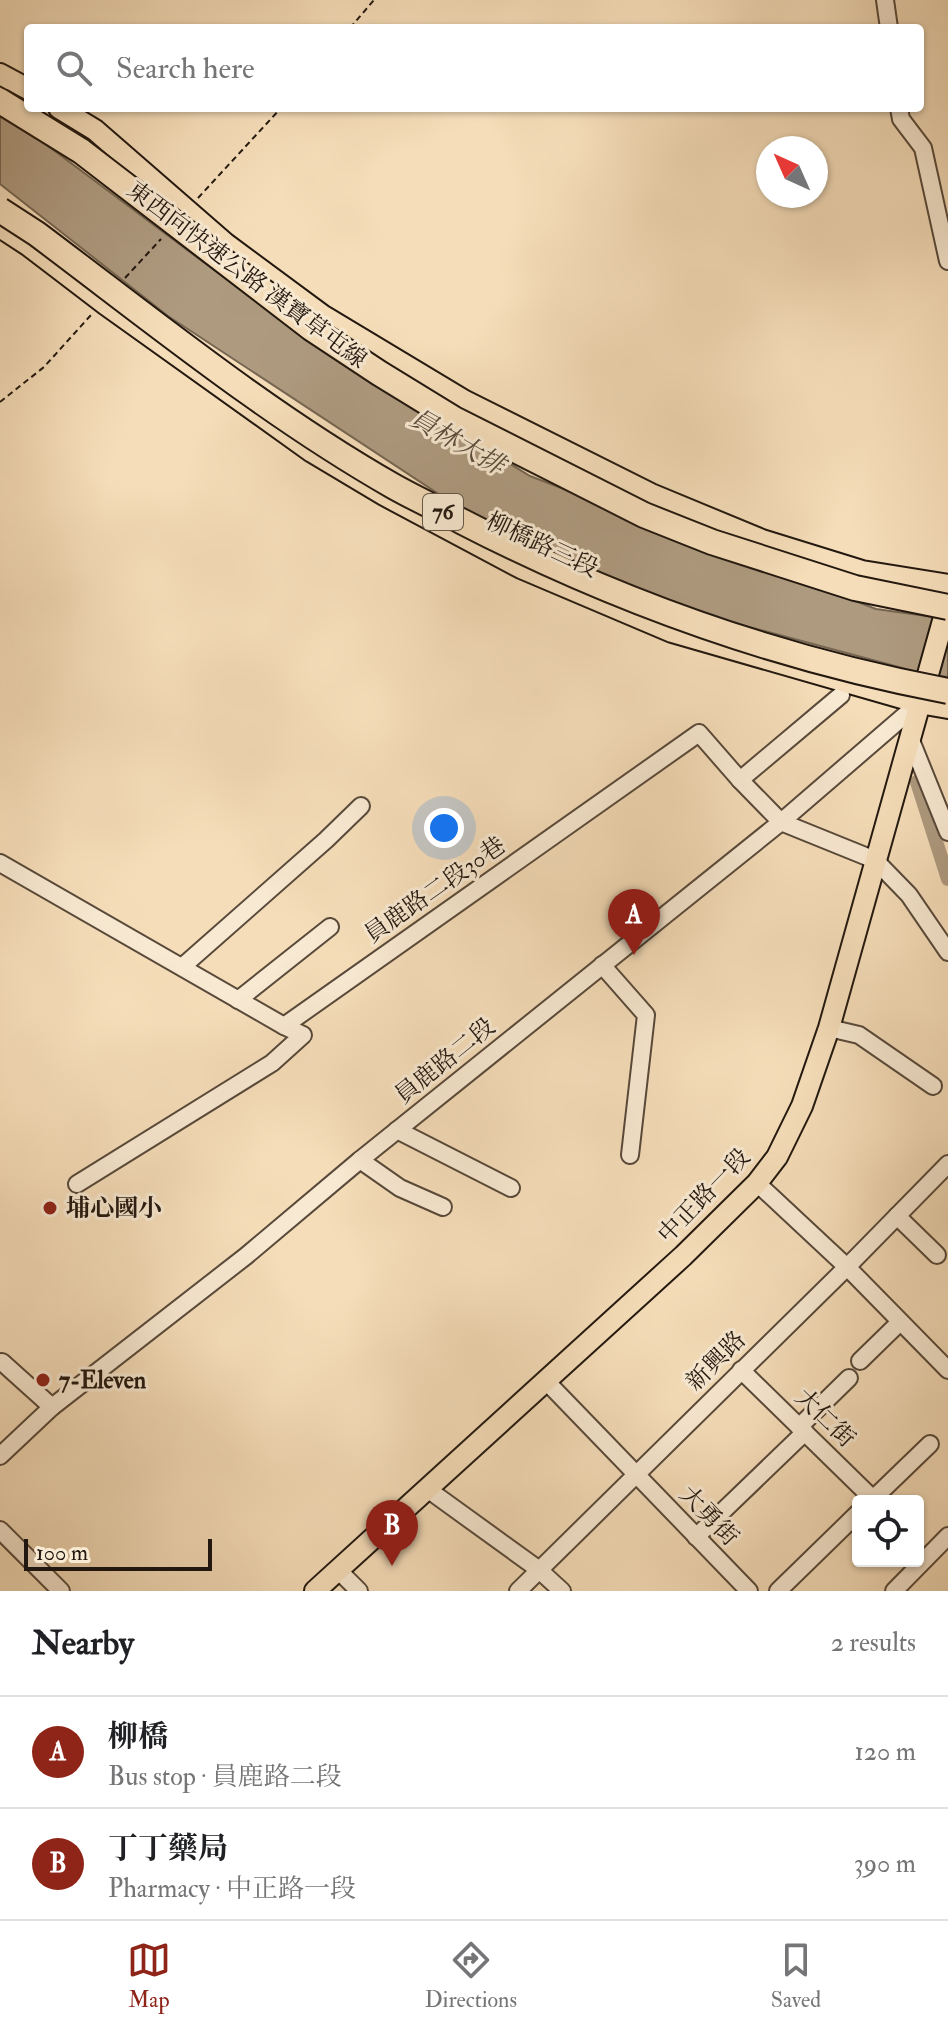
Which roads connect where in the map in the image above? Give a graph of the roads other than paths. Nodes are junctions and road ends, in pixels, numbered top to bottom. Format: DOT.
graph roads {
  1 [pos="885,0"];
  2 [pos="888,24"];
  3 [pos="0,74"];
  4 [pos="24,87"];
  5 [pos="0,101"];
  6 [pos="66,112"];
  7 [pos="900,112"];
  8 [pos="0,210"];
  9 [pos="0,227"];
  10 [pos="948,261"];
  11 [pos="948,585"];
  12 [pos="947,608"];
  13 [pos="937,686"];
  14 [pos="841,695"];
  15 [pos="919,703"];
  16 [pos="948,708"];
  17 [pos="910,738"];
  18 [pos="740,780"];
  19 [pos="361,806"];
  20 [pos="781,822"];
  21 [pos="948,832"];
  22 [pos="875,860"];
  23 [pos="0,863"];
  24 [pos="330,927"];
  25 [pos="948,952"];
  26 [pos="602,965"];
  27 [pos="182,967"];
  28 [pos="238,1000"];
  29 [pos="284,1026"];
  30 [pos="829,1028"];
  31 [pos="933,1086"];
  32 [pos="397,1130"];
  33 [pos="630,1155"];
  34 [pos="360,1160"];
  35 [pos="948,1164"];
  36 [pos="757,1183"];
  37 [pos="77,1184"];
  38 [pos="511,1188"];
  39 [pos="443,1207"];
  40 [pos="897,1216"];
  41 [pos="937,1255"];
  42 [pos="847,1267"];
  43 [pos="900,1322"];
  44 [pos="860,1361"];
  45 [pos="2,1362"];
  46 [pos="741,1370"];
  47 [pos="948,1370"];
  48 [pos="849,1378"];
  49 [pos="546,1381"];
  50 [pos="52,1407"];
  51 [pos="802,1429"];
  52 [pos="930,1444"];
  53 [pos="0,1456"];
  54 [pos="635,1474"];
  55 [pos="426,1488"];
  56 [pos="868,1495"];
  57 [pos="878,1495"];
  58 [pos="852,1519"];
  59 [pos="0,1530"];
  60 [pos="948,1536"];
  61 [pos="696,1537"];
  62 [pos="924,1549"];
  63 [pos="911,1567"];
  64 [pos="538,1569"];
  65 [pos="338,1570"];
  66 [pos="61,1591"];
  67 [pos="315,1591"];
  68 [pos="359,1591"];
  69 [pos="518,1591"];
  70 [pos="562,1591"];
  71 [pos="749,1591"];
  72 [pos="778,1591"];
  73 [pos="894,1591"];
  1 -- 2 [label="street"];
  3 -- 4 [label="main road"];
  5 -- 12 [label="highway, 東西向快速公路 漢寶草屯線, bridge"];
  6 -- 11 [label="main road"];
  7 -- 10 [label="street"];
  8 -- 13 [label="highway, 76, bridge"];
  9 -- 15 [label="main road, 柳橋路三段"];
  12 -- 13 [label="main road, 中正路一段"];
  13 -- 15 [label="main road, 中正路一段"];
  14 -- 18 [label="street"];
  15 -- 16 [label="main road, 柳橋路三段"];
  15 -- 17 [label="main road, 中正路一段"];
  15 -- 20 [label="street, 員鹿路二段"];
  17 -- 21 [label="street"];
  17 -- 22 [label="main road, 中正路一段"];
  18 -- 20 [label="street, 員鹿路二段30巷"];
  18 -- 29 [label="street, 員鹿路二段30巷"];
  19 -- 27 [label="street"];
  20 -- 22 [label="street, 員鹿路二段30巷"];
  20 -- 26 [label="street, 員鹿路二段"];
  22 -- 25 [label="street"];
  22 -- 30 [label="main road, 中正路一段"];
  23 -- 27 [label="street"];
  24 -- 28 [label="street"];
  26 -- 32 [label="street, 員鹿路二段"];
  26 -- 33 [label="street"];
  27 -- 28 [label="street"];
  28 -- 29 [label="street"];
  29 -- 37 [label="street"];
  30 -- 31 [label="street"];
  30 -- 36 [label="main road, 中正路一段"];
  32 -- 34 [label="street, 員鹿路二段"];
  32 -- 38 [label="street"];
  34 -- 39 [label="street"];
  34 -- 50 [label="street, 員鹿路二段"];
  35 -- 40 [label="street, 新興路"];
  36 -- 42 [label="street"];
  36 -- 49 [label="main road, 中正路一段"];
  40 -- 41 [label="street"];
  40 -- 42 [label="street, 新興路"];
  42 -- 43 [label="street"];
  42 -- 46 [label="street, 新興路"];
  43 -- 44 [label="street"];
  43 -- 47 [label="street"];
  45 -- 50 [label="street"];
  46 -- 51 [label="street, 大仁街"];
  46 -- 54 [label="street, 新興路"];
  48 -- 51 [label="street"];
  49 -- 54 [label="street, 大勇街"];
  49 -- 55 [label="main road, 中正路一段"];
  50 -- 53 [label="street, 員鹿路二段"];
  51 -- 56 [label="street, 大仁街"];
  51 -- 61 [label="street"];
  52 -- 57 [label="street"];
  54 -- 61 [label="street, 大勇街"];
  54 -- 64 [label="street, 新興路"];
  55 -- 64 [label="street"];
  55 -- 65 [label="main road, 中正路一段"];
  58 -- 72 [label="street"];
  59 -- 66 [label="street"];
  60 -- 62 [label="street"];
  61 -- 71 [label="street, 大勇街"];
  63 -- 73 [label="street"];
  64 -- 69 [label="street, 新興路"];
  64 -- 70 [label="street"];
  65 -- 67 [label="main road, 中正路一段"];
  65 -- 68 [label="street"];
}
